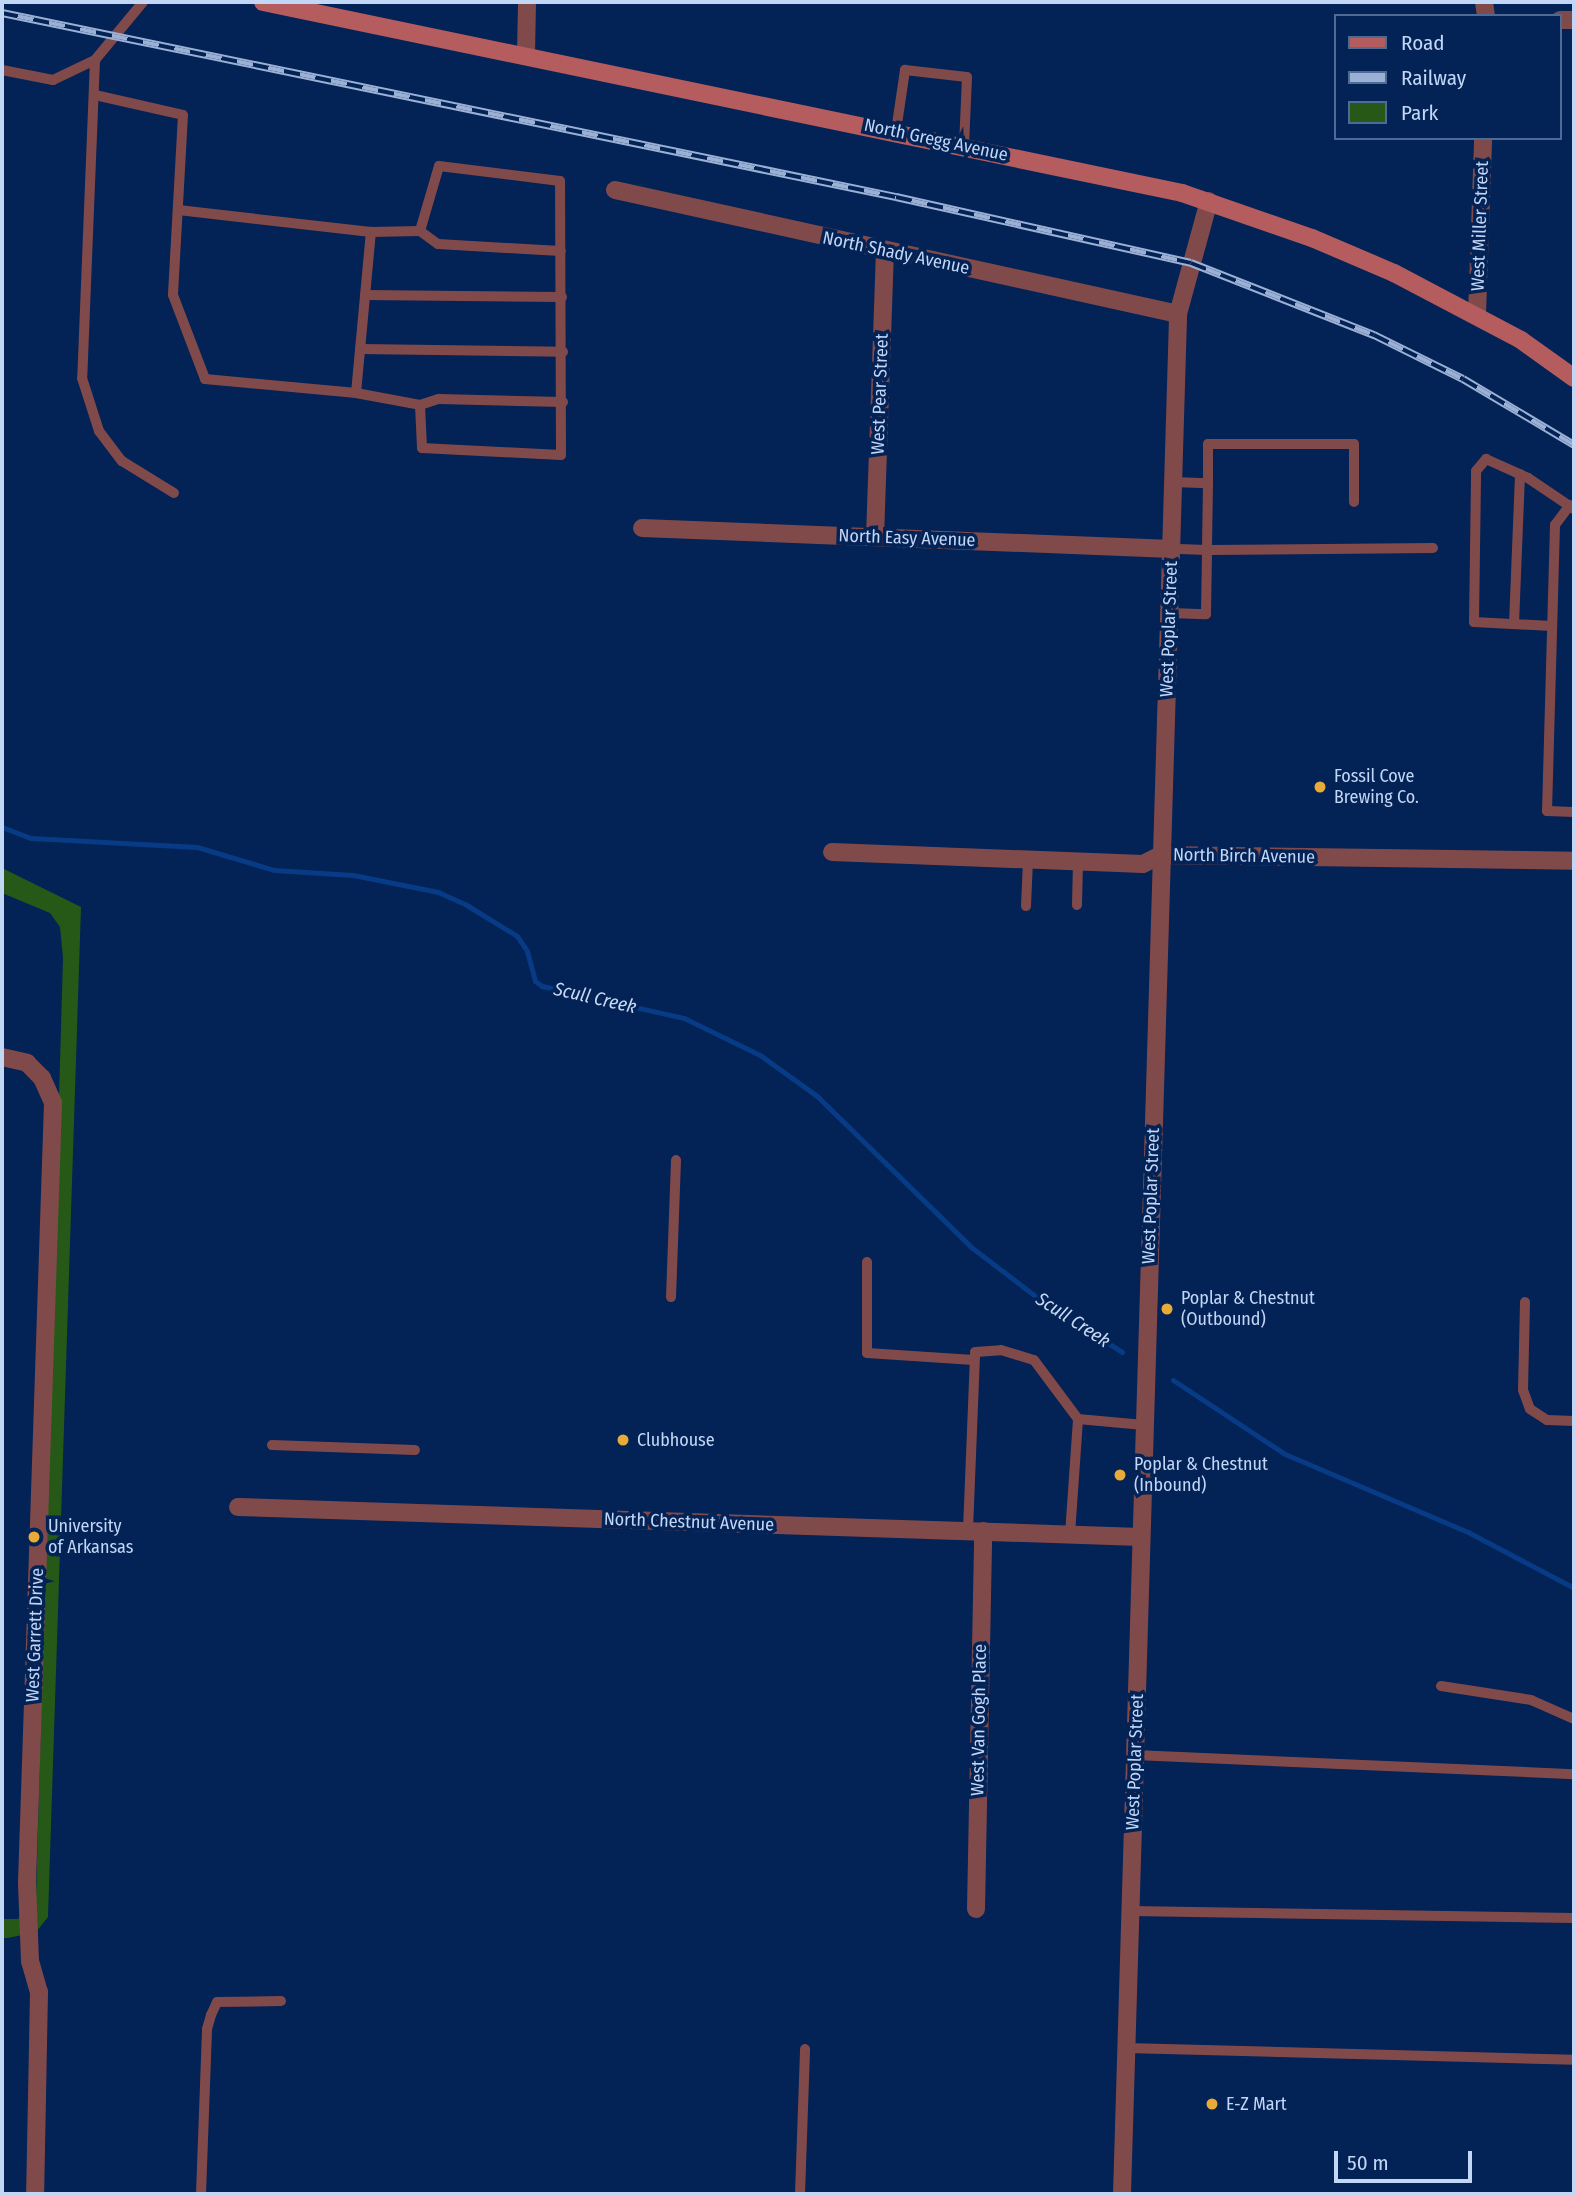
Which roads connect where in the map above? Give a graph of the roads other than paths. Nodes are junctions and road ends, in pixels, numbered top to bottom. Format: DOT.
graph roads {
  1 [pos="142,2"];
  2 [pos="263,2"];
  3 [pos="527,2"];
  4 [pos="526,55"];
  5 [pos="95,60"];
  6 [pos="2,70"];
  7 [pos="95,95"];
  8 [pos="895,131"];
  9 [pos="1483,140"];
  10 [pos="964,145"];
  11 [pos="615,190"];
  12 [pos="1209,201"];
  13 [pos="178,210"];
  14 [pos="420,231"];
  15 [pos="370,232"];
  16 [pos="561,251"];
  17 [pos="885,251"];
  18 [pos="365,295"];
  19 [pos="562,298"];
  20 [pos="1178,314"];
  21 [pos="1477,314"];
  22 [pos="360,349"];
  23 [pos="563,352"];
  24 [pos="1574,378"];
  25 [pos="356,393"];
  26 [pos="563,402"];
  27 [pos="420,405"];
  28 [pos="1520,474"];
  29 [pos="1173,482"];
  30 [pos="1208,482"];
  31 [pos="174,492"];
  32 [pos="1354,502"];
  33 [pos="1572,507"];
  34 [pos="642,528"];
  35 [pos="875,537"];
  36 [pos="1433,548"];
  37 [pos="1172,549"];
  38 [pos="1207,550"];
  39 [pos="1170,613"];
  40 [pos="1514,625"];
  41 [pos="1552,626"];
  42 [pos="1574,812"];
  43 [pos="832,852"];
  44 [pos="1161,855"];
  45 [pos="1028,860"];
  46 [pos="1574,861"];
  47 [pos="1078,862"];
  48 [pos="1077,905"];
  49 [pos="1026,906"];
  50 [pos="2,1057"];
  51 [pos="676,1160"];
  52 [pos="867,1262"];
  53 [pos="671,1297"];
  54 [pos="1525,1302"];
  55 [pos="974,1360"];
  56 [pos="1079,1419"];
  57 [pos="1574,1421"];
  58 [pos="1144,1424"];
  59 [pos="272,1445"];
  60 [pos="415,1450"];
  61 [pos="238,1507"];
  62 [pos="975,1531"];
  63 [pos="1070,1534"];
  64 [pos="1140,1537"];
  65 [pos="1441,1686"];
  66 [pos="1574,1719"];
  67 [pos="1135,1755"];
  68 [pos="1574,1774"];
  69 [pos="976,1909"];
  70 [pos="1131,1911"];
  71 [pos="1574,1918"];
  72 [pos="281,2001"];
  73 [pos="1126,2048"];
  74 [pos="805,2049"];
  75 [pos="1574,2060"];
  76 [pos="35,2194"];
  77 [pos="201,2194"];
  78 [pos="800,2194"];
  79 [pos="1122,2194"];
  1 -- 5 [label="lane"];
  2 -- 4 [label="main road, North Gregg Avenue"];
  3 -- 4 [label="street"];
  4 -- 8 [label="main road, North Gregg Avenue"];
  5 -- 6 [label="lane"];
  5 -- 7 [label="lane"];
  7 -- 13 [label="lane"];
  7 -- 31 [label="lane"];
  8 -- 10 [label="main road, North Gregg Avenue"];
  8 -- 10 [label="lane"];
  9 -- 21 [label="street, West Miller Street"];
  10 -- 12 [label="main road, North Gregg Avenue"];
  11 -- 17 [label="street, North Shady Avenue"];
  12 -- 20 [label="street, West Poplar Street"];
  12 -- 21 [label="main road, North Gregg Avenue"];
  13 -- 15 [label="lane"];
  13 -- 25 [label="lane"];
  14 -- 15 [label="lane"];
  14 -- 16 [label="lane"];
  14 -- 16 [label="lane"];
  15 -- 18 [label="lane"];
  16 -- 19 [label="lane"];
  17 -- 20 [label="street, North Shady Avenue"];
  17 -- 35 [label="street, West Pear Street"];
  18 -- 19 [label="lane"];
  18 -- 22 [label="lane"];
  19 -- 23 [label="lane"];
  20 -- 29 [label="street, West Poplar Street"];
  21 -- 24 [label="main road, North Gregg Avenue"];
  22 -- 23 [label="lane"];
  22 -- 25 [label="lane"];
  23 -- 26 [label="lane"];
  25 -- 27 [label="lane"];
  26 -- 27 [label="lane"];
  26 -- 27 [label="lane"];
  28 -- 33 [label="lane"];
  28 -- 40 [label="lane"];
  28 -- 40 [label="lane"];
  29 -- 30 [label="lane"];
  29 -- 37 [label="street, West Poplar Street"];
  30 -- 32 [label="lane"];
  30 -- 38 [label="lane"];
  33 -- 41 [label="lane"];
  34 -- 35 [label="street, North Easy Avenue"];
  35 -- 37 [label="street, North Easy Avenue"];
  36 -- 38 [label="lane"];
  37 -- 38 [label="lane"];
  37 -- 39 [label="street, West Poplar Street"];
  38 -- 39 [label="lane"];
  39 -- 44 [label="street, West Poplar Street"];
  40 -- 41 [label="lane"];
  41 -- 42 [label="lane"];
  43 -- 45 [label="street, North Birch Avenue"];
  44 -- 46 [label="street, North Birch Avenue"];
  44 -- 47 [label="street, North Birch Avenue"];
  44 -- 58 [label="street, West Poplar Street"];
  45 -- 47 [label="street, North Birch Avenue"];
  45 -- 49 [label="lane"];
  47 -- 48 [label="lane"];
  50 -- 76 [label="street, West Garrett Drive"];
  51 -- 53 [label="lane"];
  52 -- 55 [label="lane"];
  54 -- 57 [label="lane"];
  55 -- 56 [label="lane"];
  55 -- 62 [label="lane"];
  56 -- 58 [label="lane"];
  56 -- 63 [label="lane"];
  58 -- 64 [label="street, West Poplar Street"];
  59 -- 60 [label="lane"];
  61 -- 62 [label="street, North Chestnut Avenue"];
  62 -- 63 [label="street, North Chestnut Avenue"];
  62 -- 69 [label="street, West Van Gogh Place"];
  63 -- 64 [label="street, North Chestnut Avenue"];
  64 -- 67 [label="street, West Poplar Street"];
  65 -- 66 [label="lane"];
  67 -- 68 [label="lane"];
  67 -- 70 [label="street, West Poplar Street"];
  70 -- 71 [label="lane"];
  70 -- 73 [label="street, West Poplar Street"];
  72 -- 77 [label="lane"];
  73 -- 75 [label="lane"];
  73 -- 79 [label="street, West Poplar Street"];
  74 -- 78 [label="lane"];
}
